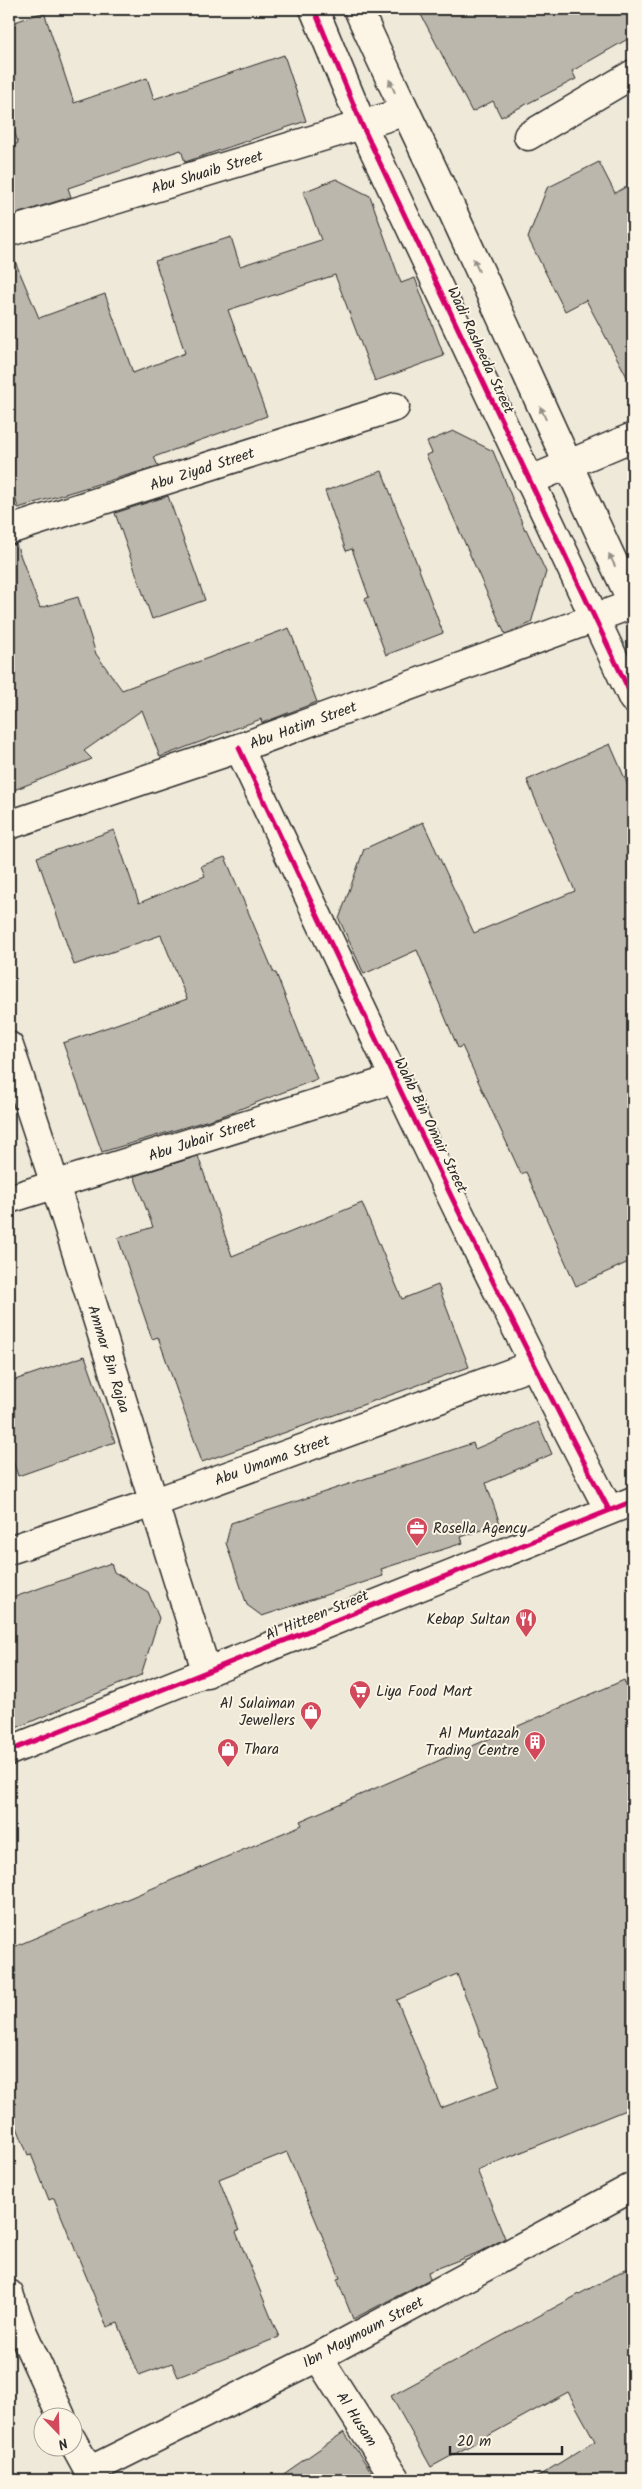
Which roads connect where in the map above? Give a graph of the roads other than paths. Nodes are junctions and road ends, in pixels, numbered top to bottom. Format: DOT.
graph roads {
  1 [pos="314,9"];
  2 [pos="358,9"];
  3 [pos="633,74"];
  4 [pos="404,112"];
  5 [pos="362,125"];
  6 [pos="528,136"];
  7 [pos="9,232"];
  8 [pos="395,407"];
  9 [pos="633,437"];
  10 [pos="567,466"];
  11 [pos="529,481"];
  12 [pos="9,530"];
  13 [pos="633,604"];
  14 [pos="594,620"];
  15 [pos="633,699"];
  16 [pos="239,748"];
  17 [pos="9,825"];
  18 [pos="9,1046"];
  19 [pos="394,1078"];
  20 [pos="57,1185"];
  21 [pos="9,1200"];
  22 [pos="533,1365"];
  23 [pos="153,1503"];
  24 [pos="621,1505"];
  25 [pos="9,1550"];
  26 [pos="207,1673"];
  27 [pos="9,1750"];
  28 [pos="633,2188"];
  29 [pos="9,2294"];
  30 [pos="318,2357"];
  31 [pos="56,2406"];
  32 [pos="81,2456"];
  33 [pos="92,2476"];
  34 [pos="396,2480"];
  1 -- 5 [label="street, Wadi Rasheeda Street"];
  4 -- 2 [label="street, Wadi Rasheeda Street, one-way"];
  3 -- 6 [label="street"];
  4 -- 5 [label="street, Abu Shuaib Street"];
  10 -- 4 [label="street, Wadi Rasheeda Street, one-way"];
  5 -- 7 [label="street, Abu Shuaib Street"];
  5 -- 11 [label="street, Wadi Rasheeda Street"];
  8 -- 12 [label="street, Abu Ziyad Street"];
  9 -- 10 [label="street"];
  10 -- 11 [label="street"];
  13 -- 10 [label="street, Wadi Rasheeda Street, one-way"];
  11 -- 14 [label="street, Wadi Rasheeda Street"];
  13 -- 14 [label="street, Abu Hatim Street"];
  14 -- 15 [label="street, Wadi Rasheeda Street"];
  14 -- 16 [label="street, Abu Hatim Street"];
  16 -- 17 [label="street, Abu Hatim Street"];
  16 -- 19 [label="street, Wahb Bin Omair Street"];
  18 -- 20 [label="street, Ammar Bin Rajaa"];
  19 -- 20 [label="street, Abu Jubair Street"];
  19 -- 22 [label="street, Wahb Bin Omair Street"];
  20 -- 21 [label="street, Abu Jubair Street"];
  20 -- 23 [label="street, Ammar Bin Rajaa"];
  22 -- 23 [label="street, Abu Umama Street"];
  22 -- 24 [label="street, Wahb Bin Omair Street"];
  23 -- 25 [label="street, Abu Umama Street"];
  23 -- 26 [label="street, Ammar Bin Rajaa"];
  24 -- 26 [label="street, Al Hitteen Street"];
  26 -- 27 [label="street, Al Hitteen Street"];
  28 -- 30 [label="street, Ibn Maymoum Street"];
  29 -- 31 [label="street"];
  30 -- 33 [label="street, Ibn Maymoum Street"];
  30 -- 34 [label="street, Al Husam"];
  32 -- 33 [label="street"];
}
